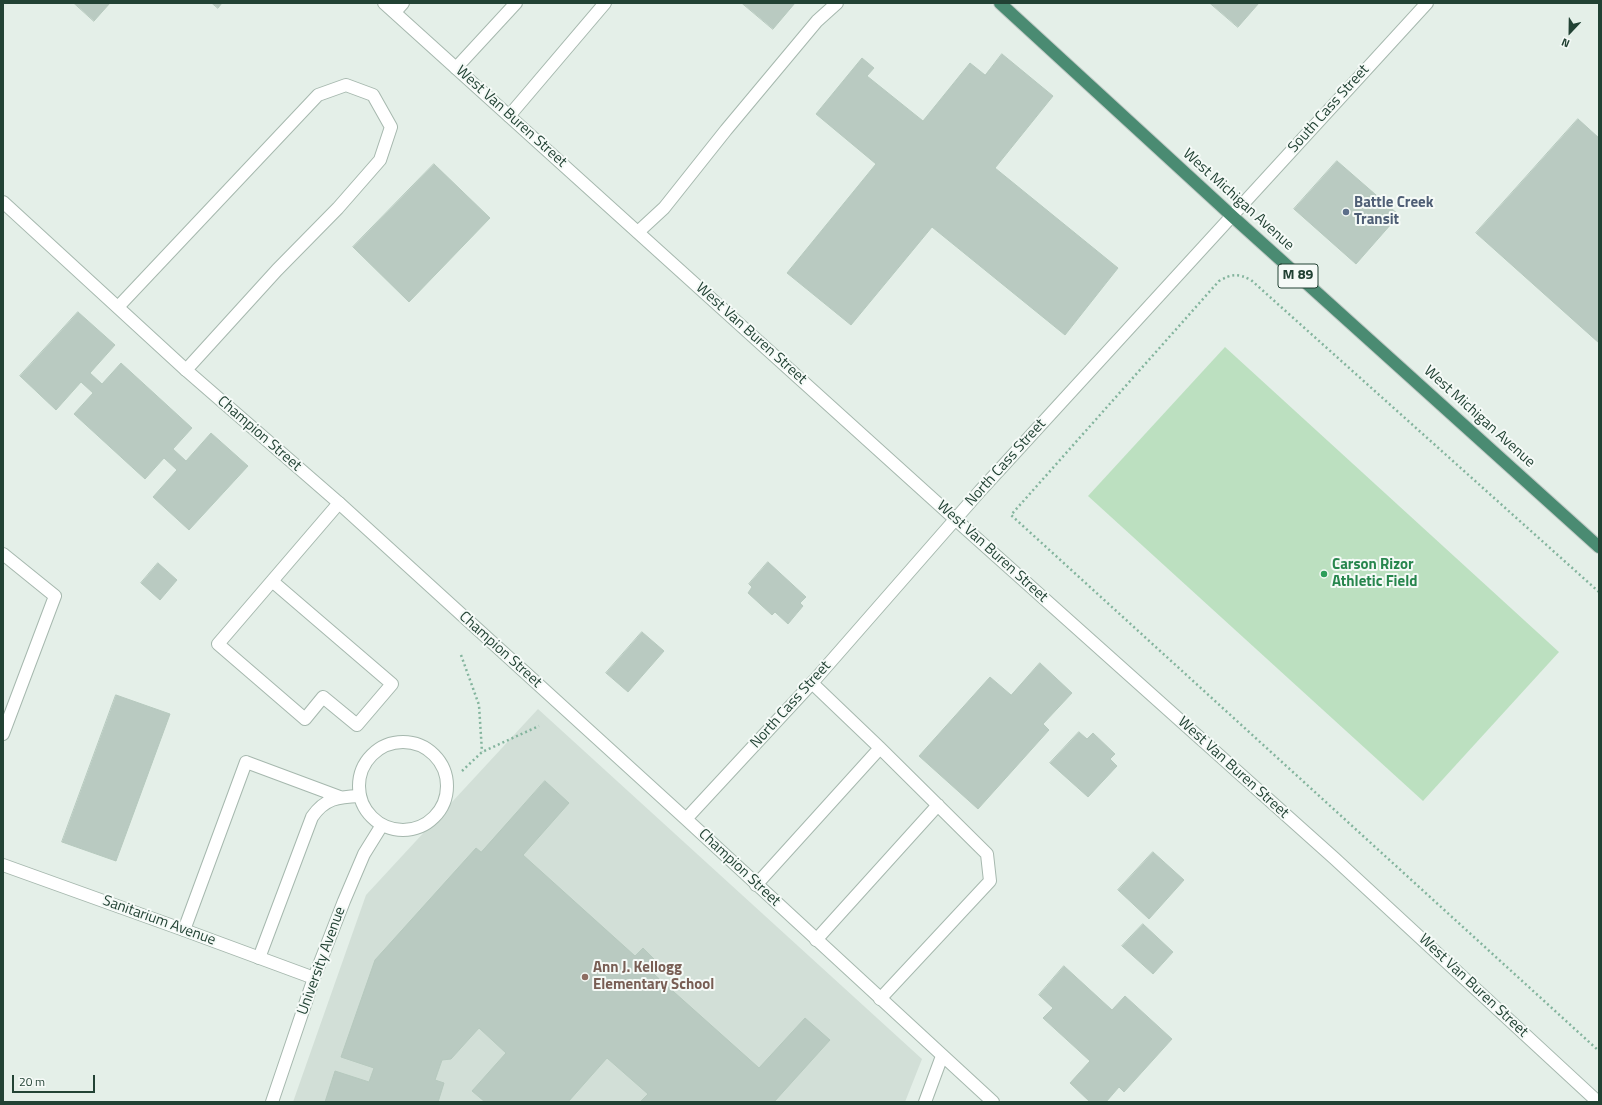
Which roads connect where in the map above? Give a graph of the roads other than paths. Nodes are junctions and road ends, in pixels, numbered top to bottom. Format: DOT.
graph roads {
  1 [pos="384,3"];
  2 [pos="403,3"];
  3 [pos="516,3"];
  4 [pos="605,3"];
  5 [pos="837,3"];
  6 [pos="1000,3"];
  7 [pos="1427,3"];
  8 [pos="394,12"];
  9 [pos="456,68"];
  10 [pos="509,116"];
  11 [pos="3,202"];
  12 [pos="1232,216"];
  13 [pos="638,232"];
  14 [pos="118,307"];
  15 [pos="186,370"];
  16 [pos="339,503"];
  17 [pos="955,519"];
  18 [pos="1599,547"];
  19 [pos="3,554"];
  20 [pos="272,581"];
  21 [pos="812,683"];
  22 [pos="3,734"];
  23 [pos="880,748"];
  24 [pos="360,796"];
  25 [pos="340,797"];
  26 [pos="938,805"];
  27 [pos="686,819"];
  28 [pos="382,825"];
  29 [pos="3,865"];
  30 [pos="756,885"];
  31 [pos="184,930"];
  32 [pos="816,940"];
  33 [pos="259,958"];
  34 [pos="314,978"];
  35 [pos="880,999"];
  36 [pos="942,1056"];
  37 [pos="272,1102"];
  38 [pos="925,1102"];
  39 [pos="993,1102"];
  40 [pos="1598,1102"];
  1 -- 8 [label="street, West Van Buren Street"];
  2 -- 8 [label="street"];
  3 -- 9 [label="street"];
  4 -- 10 [label="street"];
  5 -- 13 [label="street"];
  6 -- 12 [label="highway, West Michigan Avenue / M 89"];
  7 -- 12 [label="street, South Cass Street"];
  8 -- 9 [label="street, West Van Buren Street"];
  9 -- 10 [label="street, West Van Buren Street"];
  10 -- 13 [label="street, West Van Buren Street"];
  11 -- 14 [label="street, Champion Street"];
  12 -- 17 [label="street, North Cass Street"];
  12 -- 18 [label="highway, West Michigan Avenue / M 89"];
  13 -- 17 [label="street, West Van Buren Street"];
  14 -- 15 [label="street, Champion Street"];
  14 -- 15 [label="street"];
  15 -- 16 [label="street, Champion Street"];
  16 -- 20 [label="street"];
  16 -- 27 [label="street, Champion Street"];
  17 -- 21 [label="street, North Cass Street"];
  17 -- 40 [label="street, West Van Buren Street"];
  19 -- 22 [label="street"];
  20 -- 20 [label="street"];
  21 -- 23 [label="street"];
  21 -- 27 [label="street, North Cass Street"];
  23 -- 26 [label="street"];
  23 -- 30 [label="street"];
  24 -- 25 [label="street"];
  24 -- 28 [label="street"];
  24 -- 28 [label="street"];
  25 -- 31 [label="street"];
  25 -- 33 [label="street"];
  26 -- 32 [label="street"];
  26 -- 35 [label="street"];
  27 -- 30 [label="street, Champion Street"];
  28 -- 34 [label="street, University Avenue"];
  29 -- 31 [label="street, Sanitarium Avenue"];
  30 -- 32 [label="street, Champion Street"];
  31 -- 33 [label="street, Sanitarium Avenue"];
  32 -- 35 [label="street, Champion Street"];
  33 -- 34 [label="street, Sanitarium Avenue"];
  34 -- 37 [label="street, University Avenue"];
  35 -- 36 [label="street, Champion Street"];
  36 -- 38 [label="street"];
  36 -- 39 [label="street, Champion Street"];
}
